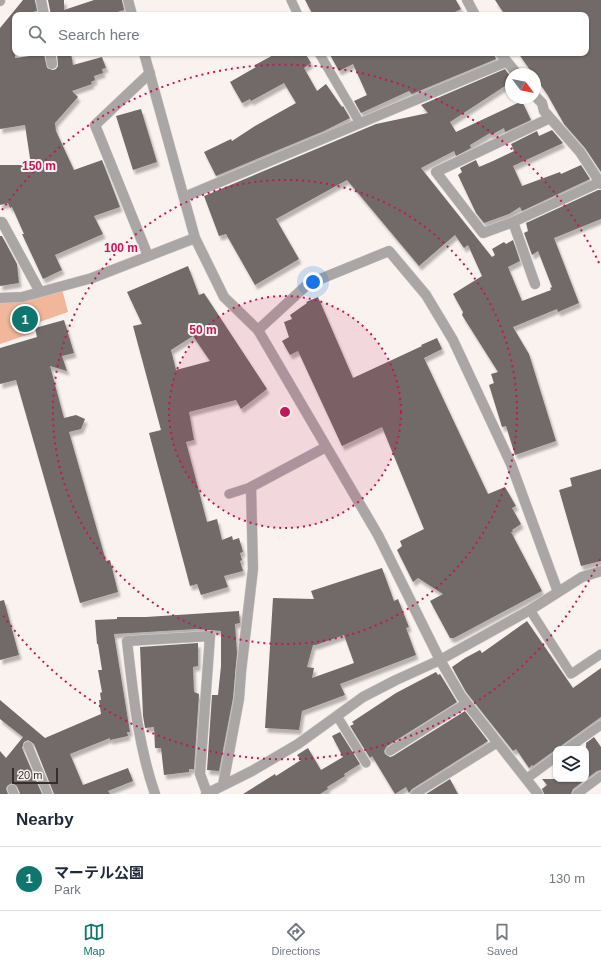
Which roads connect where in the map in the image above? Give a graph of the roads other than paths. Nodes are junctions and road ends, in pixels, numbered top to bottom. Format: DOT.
graph roads {
  1 [pos="41,0"];
  2 [pos="128,0"];
  3 [pos="291,0"];
  4 [pos="467,0"];
  5 [pos="43,12"];
  6 [pos="131,12"];
  7 [pos="297,12"];
  8 [pos="473,12"];
  9 [pos="51,56"];
  10 [pos="145,56"];
  11 [pos="321,56"];
  12 [pos="502,56"];
  13 [pos="506,62"];
  14 [pos="52,64"];
  15 [pos="512,68"];
  16 [pos="150,73"];
  17 [pos="541,103"];
  18 [pos="550,118"];
  19 [pos="360,123"];
  20 [pos="600,183"];
  21 [pos="184,197"];
  22 [pos="0,222"];
  23 [pos="513,222"];
  24 [pos="195,238"];
  25 [pos="148,256"];
  26 [pos="535,284"];
  27 [pos="40,292"];
  28 [pos="0,298"];
  29 [pos="258,330"];
  30 [pos="326,447"];
  31 [pos="251,486"];
  32 [pos="229,494"];
  33 [pos="601,571"];
  34 [pos="558,592"];
  35 [pos="530,610"];
  36 [pos="601,654"];
  37 [pos="440,660"];
  38 [pos="466,703"];
  39 [pos="337,716"];
  40 [pos="601,724"];
  41 [pos="497,743"];
  42 [pos="28,746"];
  43 [pos="571,746"];
  44 [pos="390,751"];
  45 [pos="553,759"];
  46 [pos="366,763"];
  47 [pos="601,776"];
  48 [pos="526,779"];
  49 [pos="223,785"];
  50 [pos="48,794"];
  51 [pos="155,794"];
  52 [pos="206,794"];
  53 [pos="415,794"];
  54 [pos="538,794"];
  55 [pos="577,794"];
  1 -- 5 [label="street"];
  2 -- 6 [label="street"];
  3 -- 7 [label="lane"];
  4 -- 8 [label="street"];
  9 -- 14 [label="street"];
  10 -- 16 [label="street"];
  11 -- 19 [label="lane"];
  12 -- 13 [label="street"];
  13 -- 15 [label="street"];
  13 -- 19 [label="street"];
  16 -- 21 [label="street"];
  16 -- 25 [label="street"];
  17 -- 18 [label="street"];
  18 -- 20 [label="street"];
  18 -- 23 [label="street"];
  19 -- 21 [label="street"];
  20 -- 23 [label="street"];
  21 -- 24 [label="street"];
  22 -- 27 [label="street"];
  23 -- 26 [label="street"];
  24 -- 25 [label="street"];
  24 -- 29 [label="street"];
  25 -- 27 [label="street"];
  27 -- 28 [label="street"];
  29 -- 30 [label="street"];
  29 -- 34 [label="street"];
  30 -- 31 [label="street"];
  30 -- 37 [label="street"];
  31 -- 32 [label="lane"];
  31 -- 49 [label="street"];
  33 -- 34 [label="street"];
  34 -- 35 [label="street"];
  35 -- 36 [label="lane"];
  35 -- 37 [label="street"];
  37 -- 38 [label="street"];
  37 -- 39 [label="street"];
  38 -- 41 [label="street"];
  38 -- 44 [label="lane"];
  39 -- 46 [label="lane"];
  39 -- 49 [label="street"];
  40 -- 43 [label="lane"];
  41 -- 48 [label="street"];
  41 -- 53 [label="lane"];
  42 -- 50 [label="lane"];
  45 -- 48 [label="lane"];
  47 -- 55 [label="lane"];
  48 -- 54 [label="street"];
  49 -- 52 [label="street"];
  51 -- 52 [label="street"];
}
